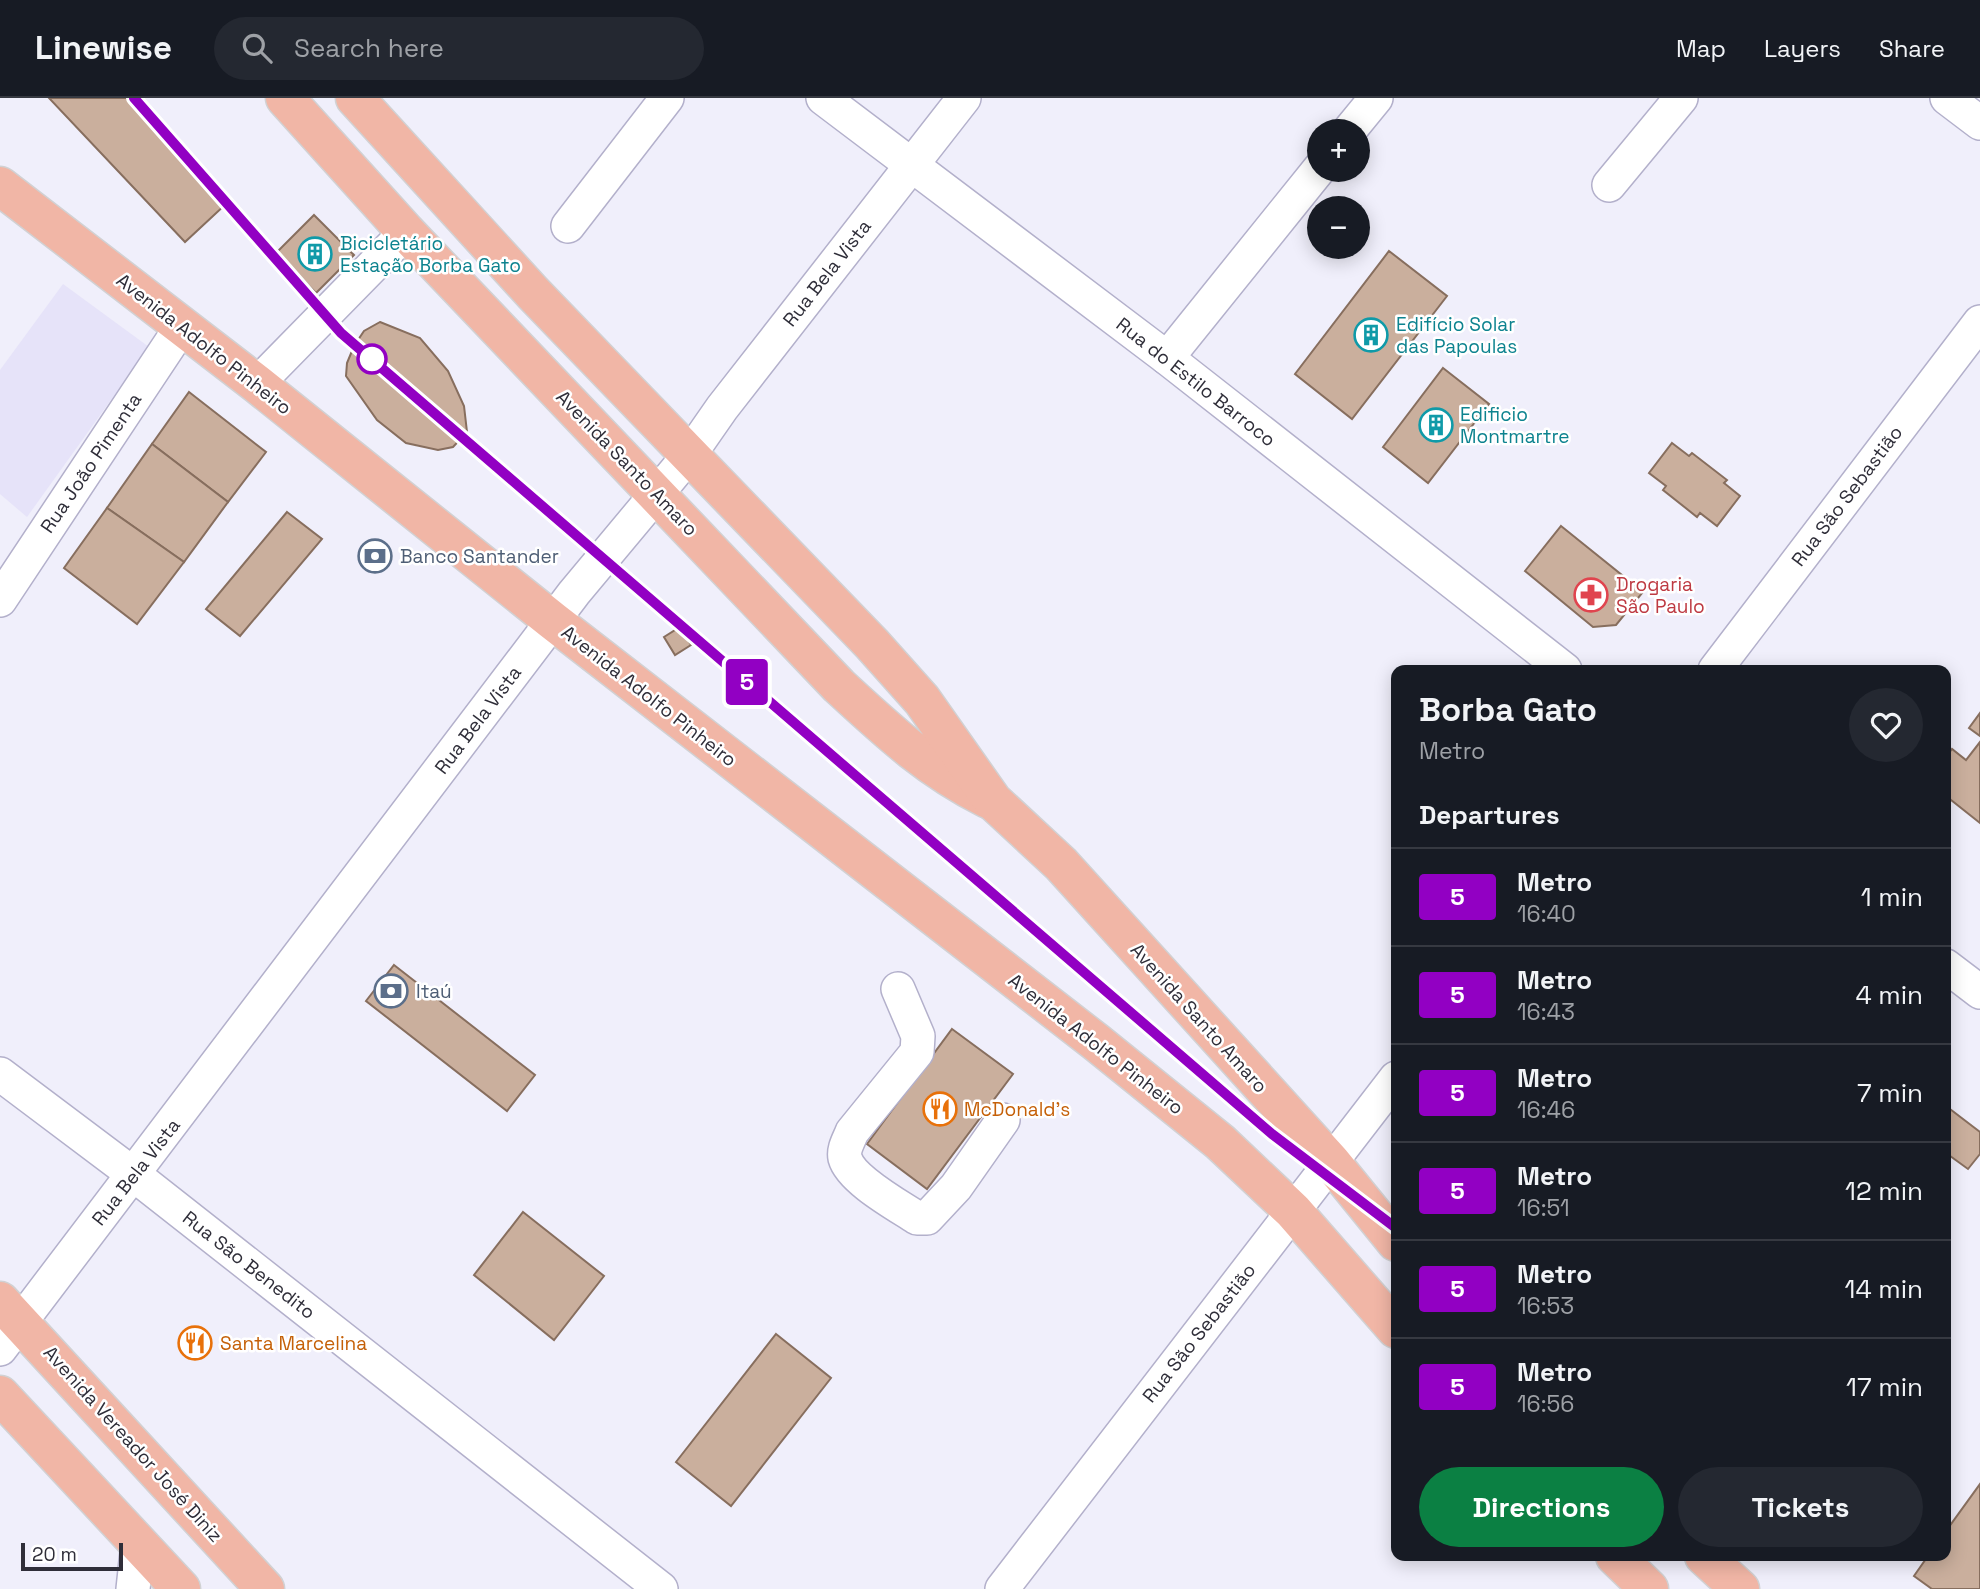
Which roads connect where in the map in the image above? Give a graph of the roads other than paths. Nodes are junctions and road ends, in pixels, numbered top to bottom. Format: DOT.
graph roads {
  1 [pos="285,98"];
  2 [pos="355,98"];
  3 [pos="667,98"];
  4 [pos="823,98"];
  5 [pos="964,98"];
  6 [pos="1376,98"];
  7 [pos="1681,98"];
  8 [pos="1947,98"];
  9 [pos="1359,119"];
  10 [pos="1980,123"];
  11 [pos="912,166"];
  12 [pos="1309,182"];
  13 [pos="1609,185"];
  14 [pos="0,186"];
  15 [pos="568,226"];
  16 [pos="406,232"];
  17 [pos="1980,322"];
  18 [pos="182,326"];
  19 [pos="1167,358"];
  20 [pos="257,384"];
  21 [pos="690,454"];
  22 [pos="656,493"];
  23 [pos="0,600"];
  24 [pos="553,621"];
  25 [pos="1559,665"];
  26 [pos="1719,665"];
  27 [pos="993,801"];
  28 [pos="1951,970"];
  29 [pos="898,989"];
  30 [pos="1980,992"];
  31 [pos="0,1074"];
  32 [pos="1391,1084"];
  33 [pos="1003,1120"];
  34 [pos="1331,1162"];
  35 [pos="133,1174"];
  36 [pos="1293,1211"];
  37 [pos="1391,1236"];
  38 [pos="1391,1323"];
  39 [pos="7,1324"];
  40 [pos="0,1395"];
  41 [pos="138,1543"];
  42 [pos="1620,1561"];
  43 [pos="1709,1561"];
  44 [pos="133,1589"];
  45 [pos="181,1589"];
  46 [pos="265,1589"];
  47 [pos="661,1589"];
  48 [pos="1002,1589"];
  49 [pos="1649,1589"];
  50 [pos="1740,1589"];
  1 -- 16 [label="main road, Avenida Santo Amaro"];
  2 -- 21 [label="main road, Avenida Santo Amaro"];
  3 -- 15 [label="street"];
  4 -- 11 [label="street, Rua do Estilo Barroco"];
  5 -- 11 [label="street, Rua Bela Vista"];
  6 -- 9 [label="street"];
  7 -- 13 [label="street"];
  8 -- 10 [label="street"];
  11 -- 19 [label="street, Rua do Estilo Barroco"];
  11 -- 21 [label="street, Rua Bela Vista"];
  12 -- 19 [label="street"];
  14 -- 18 [label="main road, Avenida Adolfo Pinheiro"];
  16 -- 20 [label="street"];
  16 -- 22 [label="main road, Avenida Santo Amaro"];
  17 -- 26 [label="street, Rua São Sebastião"];
  18 -- 20 [label="main road, Avenida Adolfo Pinheiro"];
  18 -- 23 [label="street, Rua João Pimenta"];
  19 -- 25 [label="street, Rua do Estilo Barroco"];
  20 -- 24 [label="main road, Avenida Adolfo Pinheiro"];
  21 -- 22 [label="street, Rua Bela Vista"];
  21 -- 27 [label="main road, Avenida Santo Amaro"];
  22 -- 24 [label="street, Rua Bela Vista"];
  22 -- 27 [label="main road, Avenida Santo Amaro"];
  24 -- 35 [label="street, Rua Bela Vista"];
  24 -- 36 [label="main road, Avenida Adolfo Pinheiro"];
  27 -- 34 [label="main road, Avenida Santo Amaro"];
  28 -- 30 [label="street"];
  29 -- 33 [label="street"];
  31 -- 35 [label="street, Rua São Benedito"];
  32 -- 34 [label="street, Rua São Sebastião"];
  34 -- 36 [label="street, Rua São Sebastião"];
  34 -- 37 [label="main road, Avenida Santo Amaro"];
  35 -- 39 [label="street, Rua Bela Vista"];
  35 -- 47 [label="street, Rua São Benedito"];
  36 -- 38 [label="main road"];
  36 -- 48 [label="street, Rua São Sebastião"];
  39 -- 46 [label="main road, Avenida Vereador José Diniz"];
  40 -- 41 [label="main road"];
  41 -- 44 [label="street"];
  41 -- 45 [label="main road"];
  42 -- 49 [label="main road"];
  43 -- 50 [label="main road"];
}
